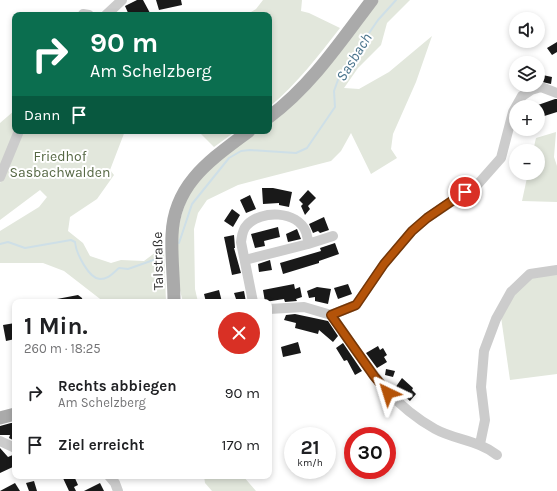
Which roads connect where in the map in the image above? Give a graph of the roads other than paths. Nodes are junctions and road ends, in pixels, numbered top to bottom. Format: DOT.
graph roads {
  1 [pos="122,0"];
  2 [pos="372,0"];
  3 [pos="109,12"];
  4 [pos="557,93"];
  5 [pos="272,115"];
  6 [pos="18,134"];
  7 [pos="245,134"];
  8 [pos="0,178"];
  9 [pos="332,236"];
  10 [pos="308,244"];
  11 [pos="245,260"];
  12 [pos="557,270"];
  13 [pos="174,299"];
  14 [pos="252,299"];
  15 [pos="272,309"];
  16 [pos="331,315"];
  17 [pos="12,415"];
  18 [pos="0,418"];
  19 [pos="0,440"];
  20 [pos="480,444"];
  21 [pos="12,446"];
  22 [pos="497,455"];
  23 [pos="112,479"];
  24 [pos="118,491"];
  1 -- 3 [label="street"];
  2 -- 5 [label="main road"];
  4 -- 16 [label="street"];
  6 -- 8 [label="street"];
  7 -- 13 [label="main road, Talstraße"];
  9 -- 10 [label="street"];
  10 -- 11 [label="street"];
  10 -- 11 [label="street"];
  11 -- 14 [label="street"];
  12 -- 20 [label="street"];
  15 -- 16 [label="street"];
  16 -- 20 [label="street"];
  17 -- 18 [label="main road"];
  19 -- 21 [label="street"];
  20 -- 22 [label="street"];
  23 -- 24 [label="street"];
}
